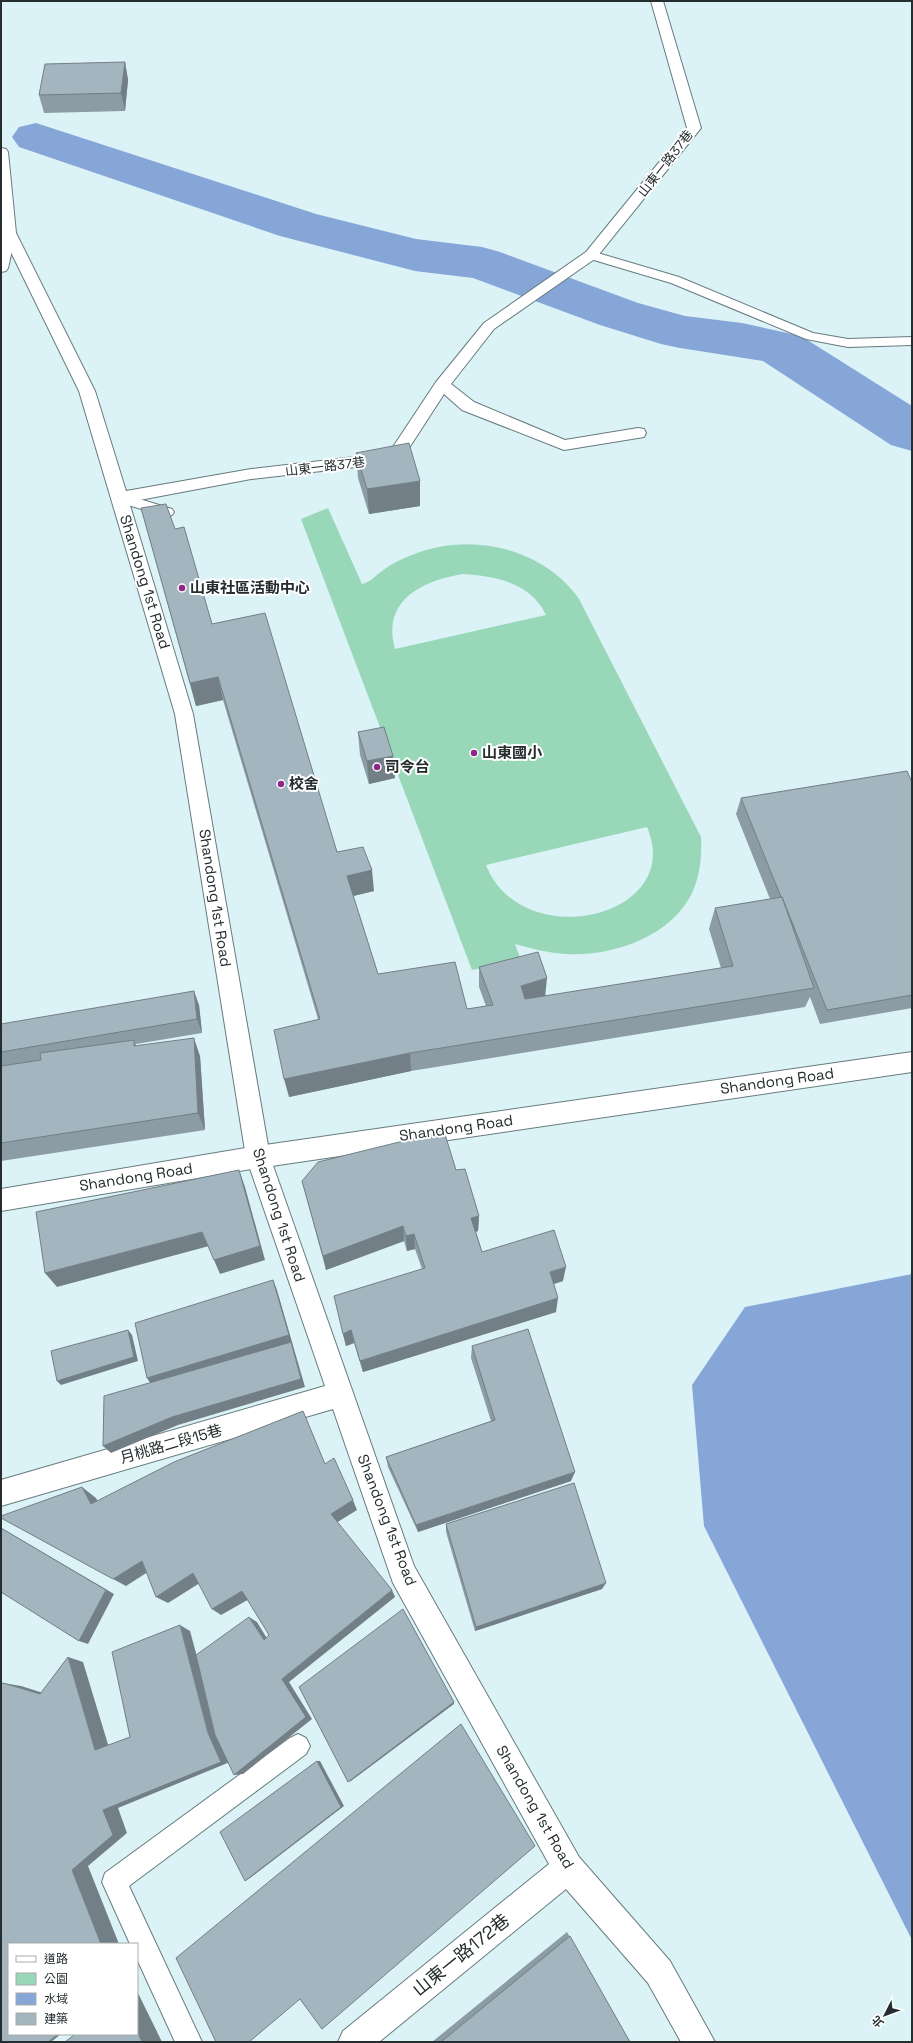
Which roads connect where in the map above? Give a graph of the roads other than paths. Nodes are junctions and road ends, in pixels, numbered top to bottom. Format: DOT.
graph roads {
  1 [pos="657,1"];
  2 [pos="1,152"];
  3 [pos="5,234"];
  4 [pos="591,255"];
  5 [pos="1,268"];
  6 [pos="912,341"];
  7 [pos="442,385"];
  8 [pos="638,433"];
  9 [pos="120,498"];
  10 [pos="167,512"];
  11 [pos="912,1062"];
  12 [pos="258,1157"];
  13 [pos="1,1200"];
  14 [pos="341,1394"];
  15 [pos="1,1493"];
  16 [pos="298,1746"];
  17 [pos="568,1868"];
  18 [pos="189,2042"];
  19 [pos="354,2042"];
  20 [pos="699,2042"];
  1 -- 4 [label="street, 山東一路37巷"];
  2 -- 3 [label="street"];
  3 -- 5 [label="street"];
  3 -- 9 [label="street, Shandong 1st Road"];
  4 -- 6 [label="lane"];
  4 -- 7 [label="street, 山東一路37巷"];
  7 -- 8 [label="street"];
  7 -- 9 [label="street, 山東一路37巷"];
  9 -- 10 [label="lane"];
  9 -- 12 [label="street, Shandong 1st Road"];
  11 -- 12 [label="street, Shandong Road"];
  12 -- 13 [label="street, Shandong Road"];
  12 -- 14 [label="street, Shandong 1st Road"];
  14 -- 15 [label="street, 月桃路二段15巷"];
  14 -- 17 [label="street, Shandong 1st Road"];
  16 -- 18 [label="lane"];
  17 -- 19 [label="street, 山東一路172巷"];
  17 -- 20 [label="street, Shandong 1st Road"];
}
